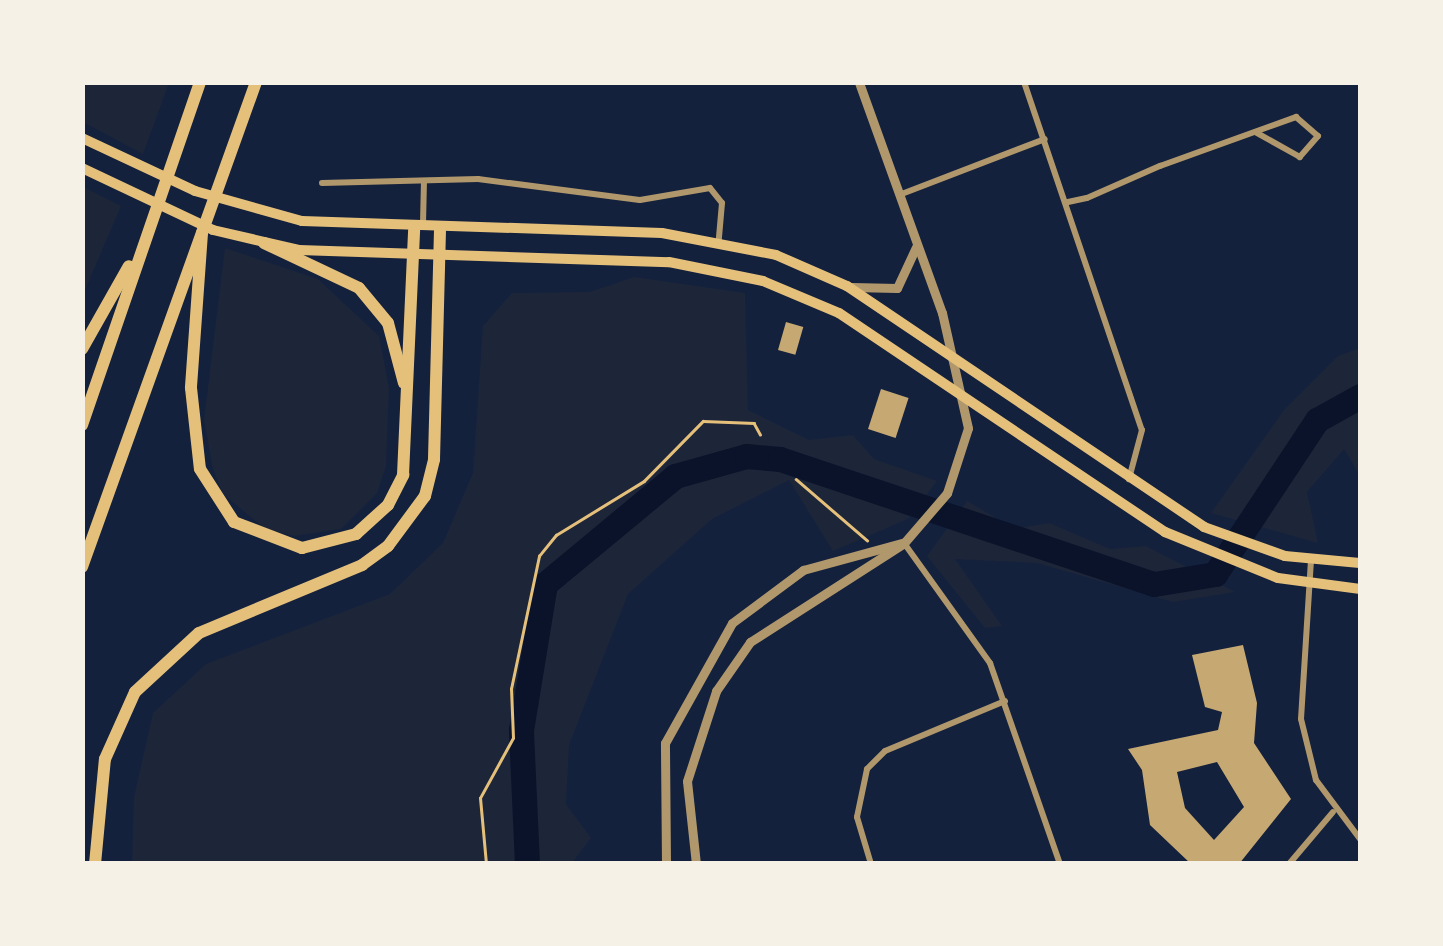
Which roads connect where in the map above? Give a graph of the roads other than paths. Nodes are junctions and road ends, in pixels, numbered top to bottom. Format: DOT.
graph roads {
  1 [pos="200,82"];
  2 [pos="256,82"];
  3 [pos="859,82"];
  4 [pos="1024,82"];
  5 [pos="1255,132"];
  6 [pos="82,138"];
  7 [pos="1046,139"];
  8 [pos="82,168"];
  9 [pos="424,180"];
  10 [pos="322,183"];
  11 [pos="899,195"];
  12 [pos="1068,202"];
  13 [pos="418,230"];
  14 [pos="440,230"];
  15 [pos="145,238"];
  16 [pos="719,240"];
  17 [pos="264,242"];
  18 [pos="917,244"];
  19 [pos="198,251"];
  20 [pos="414,260"];
  21 [pos="438,260"];
  22 [pos="847,286"];
  23 [pos="82,350"];
  24 [pos="955,360"];
  25 [pos="967,401"];
  26 [pos="409,415"];
  27 [pos="82,425"];
  28 [pos="1128,480"];
  29 [pos="904,543"];
  30 [pos="1311,560"];
  31 [pos="1360,563"];
  32 [pos="82,567"];
  33 [pos="1307,584"];
  34 [pos="1360,590"];
  35 [pos="1005,701"];
  36 [pos="1333,812"];
  37 [pos="1360,839"];
  38 [pos="96,864"];
  39 [pos="666,864"];
  40 [pos="696,864"];
  41 [pos="872,864"];
  42 [pos="1060,864"];
  43 [pos="1289,864"];
  1 -- 15 [label="highway"];
  2 -- 19 [label="highway"];
  3 -- 11 [label="street"];
  4 -- 7 [label="street"];
  5 -- 5 [label="street"];
  5 -- 12 [label="street"];
  6 -- 13 [label="main road"];
  7 -- 11 [label="street"];
  7 -- 12 [label="street"];
  8 -- 17 [label="main road"];
  9 -- 10 [label="street"];
  9 -- 13 [label="street"];
  9 -- 16 [label="street"];
  11 -- 18 [label="street"];
  12 -- 28 [label="street"];
  13 -- 14 [label="main road"];
  13 -- 20 [label="highway"];
  14 -- 16 [label="main road"];
  14 -- 21 [label="highway"];
  15 -- 23 [label="highway"];
  15 -- 27 [label="highway"];
  16 -- 22 [label="main road"];
  17 -- 20 [label="main road"];
  17 -- 26 [label="highway"];
  18 -- 22 [label="street"];
  18 -- 24 [label="street"];
  19 -- 26 [label="highway"];
  19 -- 32 [label="highway"];
  20 -- 21 [label="main road"];
  20 -- 26 [label="highway"];
  21 -- 25 [label="main road"];
  21 -- 38 [label="highway"];
  22 -- 24 [label="main road"];
  24 -- 25 [label="street"];
  24 -- 28 [label="main road"];
  25 -- 29 [label="street"];
  25 -- 33 [label="main road"];
  28 -- 30 [label="main road"];
  29 -- 35 [label="street"];
  29 -- 39 [label="street"];
  29 -- 40 [label="street"];
  30 -- 31 [label="main road"];
  30 -- 33 [label="street"];
  33 -- 34 [label="main road"];
  33 -- 36 [label="street"];
  35 -- 41 [label="street"];
  35 -- 42 [label="street"];
  36 -- 37 [label="street"];
  36 -- 43 [label="street"];
}
